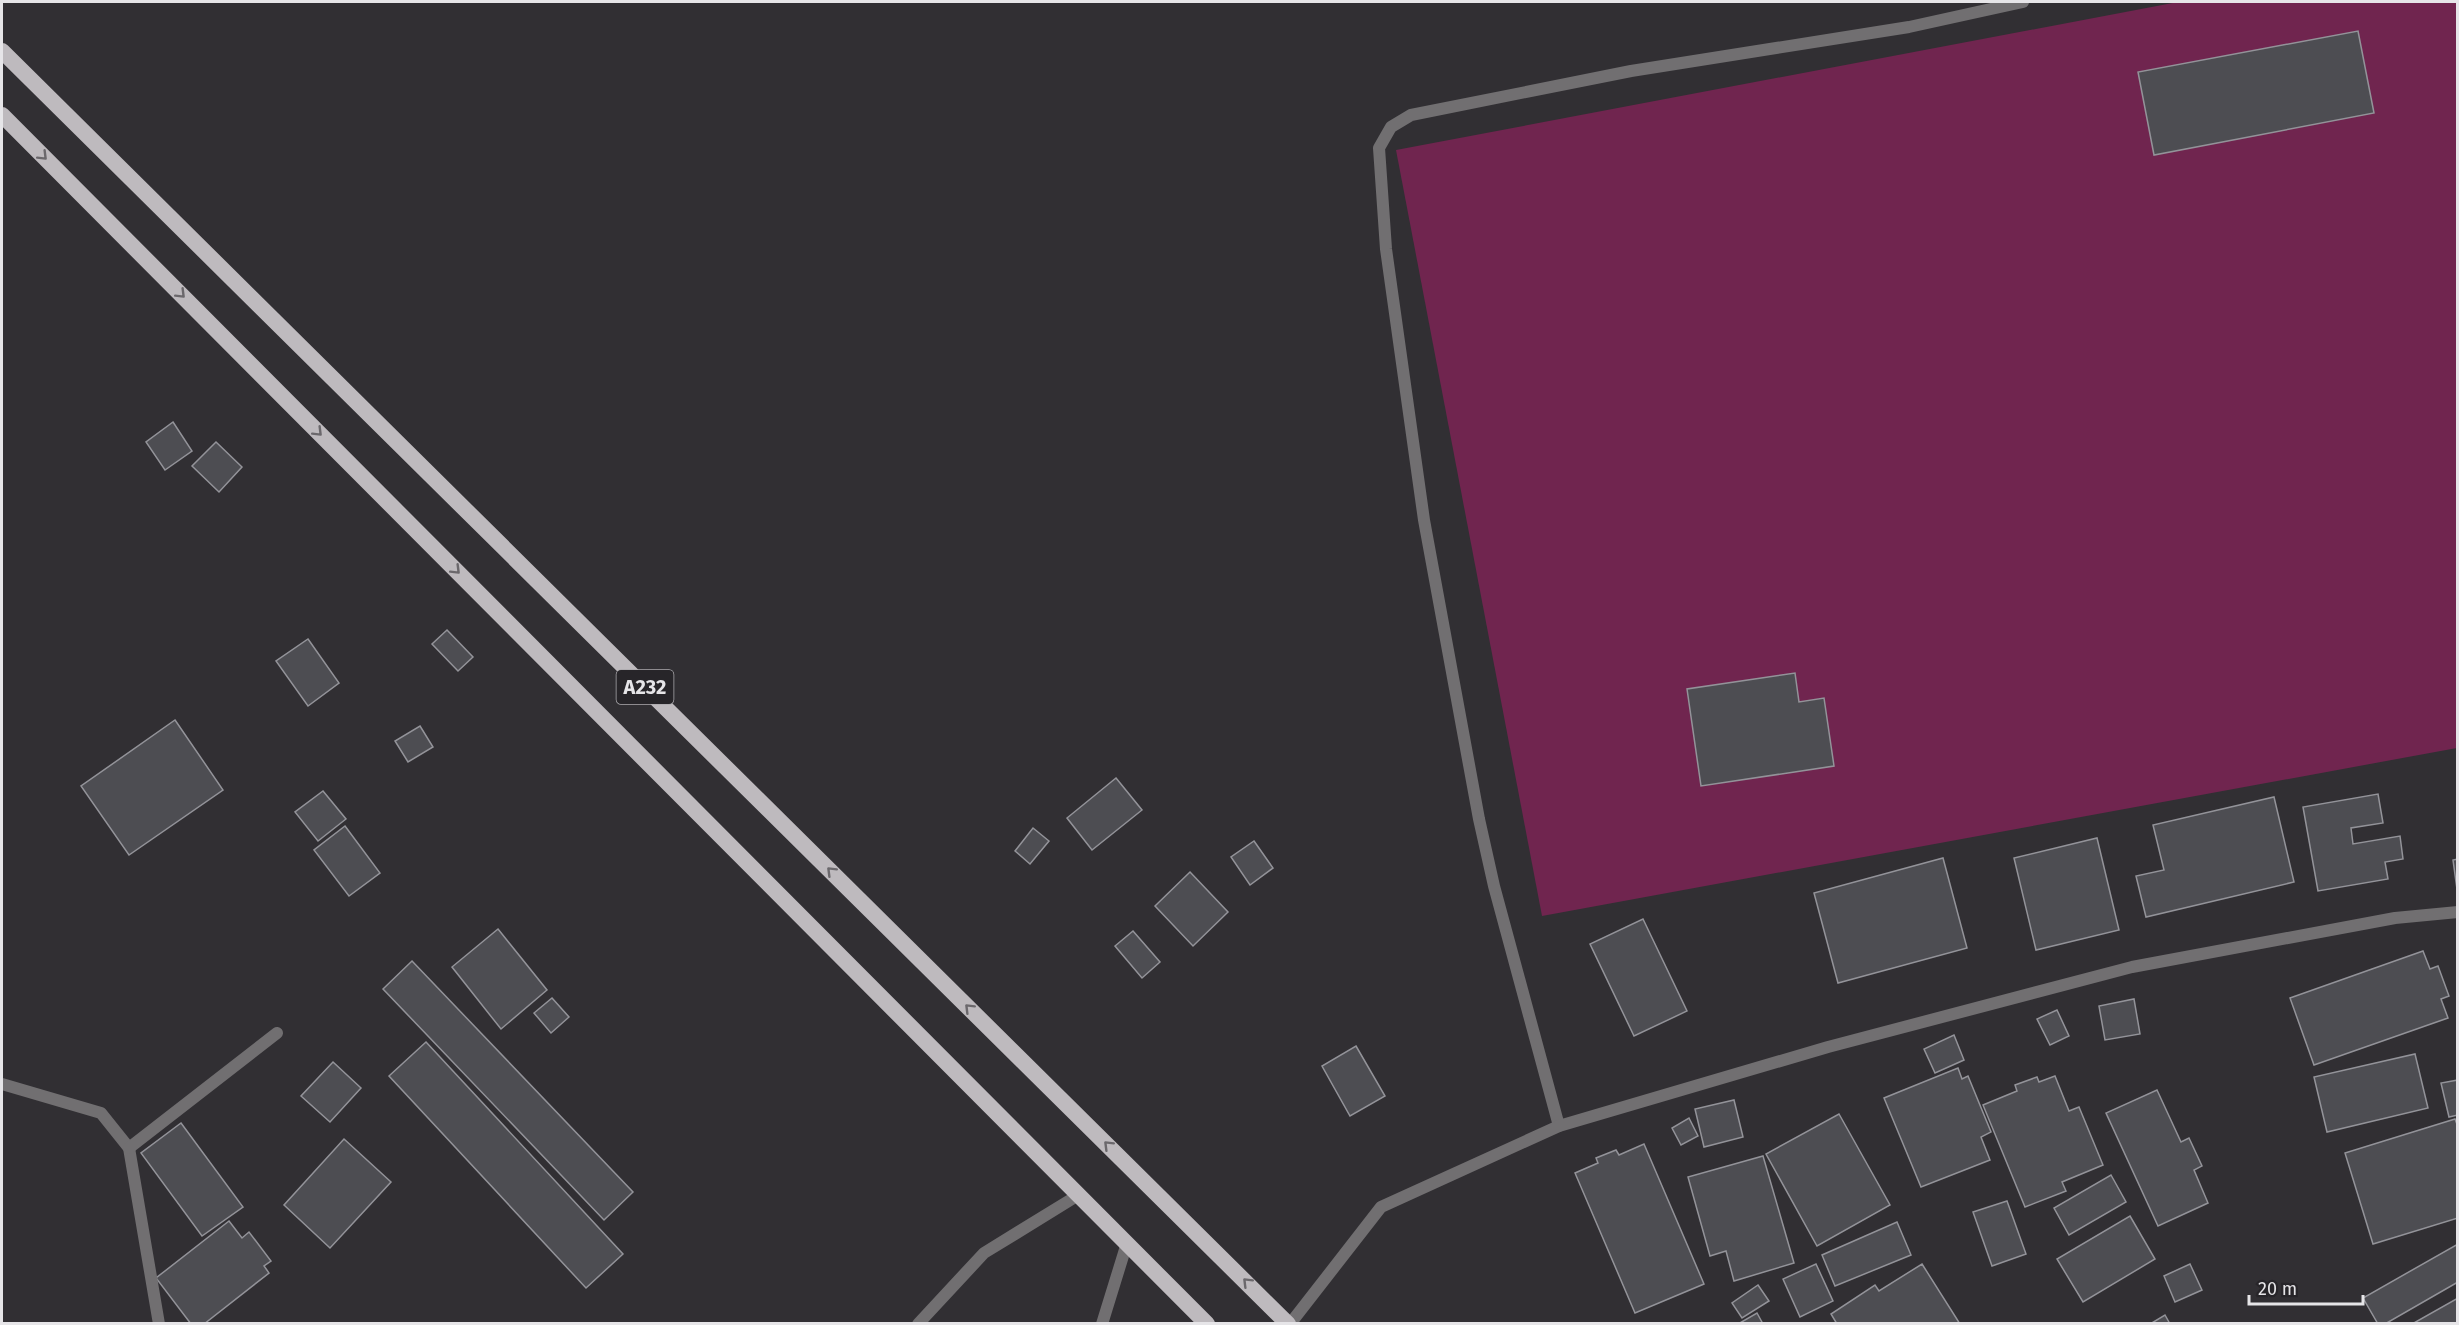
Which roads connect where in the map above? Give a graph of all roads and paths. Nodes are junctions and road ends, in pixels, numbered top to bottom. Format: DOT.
graph roads {
  1 [pos="2024,2"];
  2 [pos="2,51"];
  3 [pos="2,115"];
  4 [pos="2457,912"];
  5 [pos="277,1033"];
  6 [pos="2,1084"];
  7 [pos="1559,1126"];
  8 [pos="129,1148"];
  9 [pos="1080,1194"];
  10 [pos="1127,1242"];
  11 [pos="159,1323"];
  12 [pos="918,1323"];
  13 [pos="1102,1323"];
  14 [pos="1207,1323"];
  15 [pos="1289,1323"];
  1 -- 7 [label="street"];
  15 -- 2 [label="highway, A232, one-way"];
  3 -- 9 [label="highway, A232, one-way"];
  4 -- 7 [label="street"];
  5 -- 8 [label="street"];
  6 -- 8 [label="street"];
  7 -- 15 [label="street"];
  8 -- 11 [label="street"];
  9 -- 10 [label="highway, A232"];
  9 -- 12 [label="street"];
  10 -- 13 [label="street"];
  10 -- 14 [label="highway, A232"];
}
